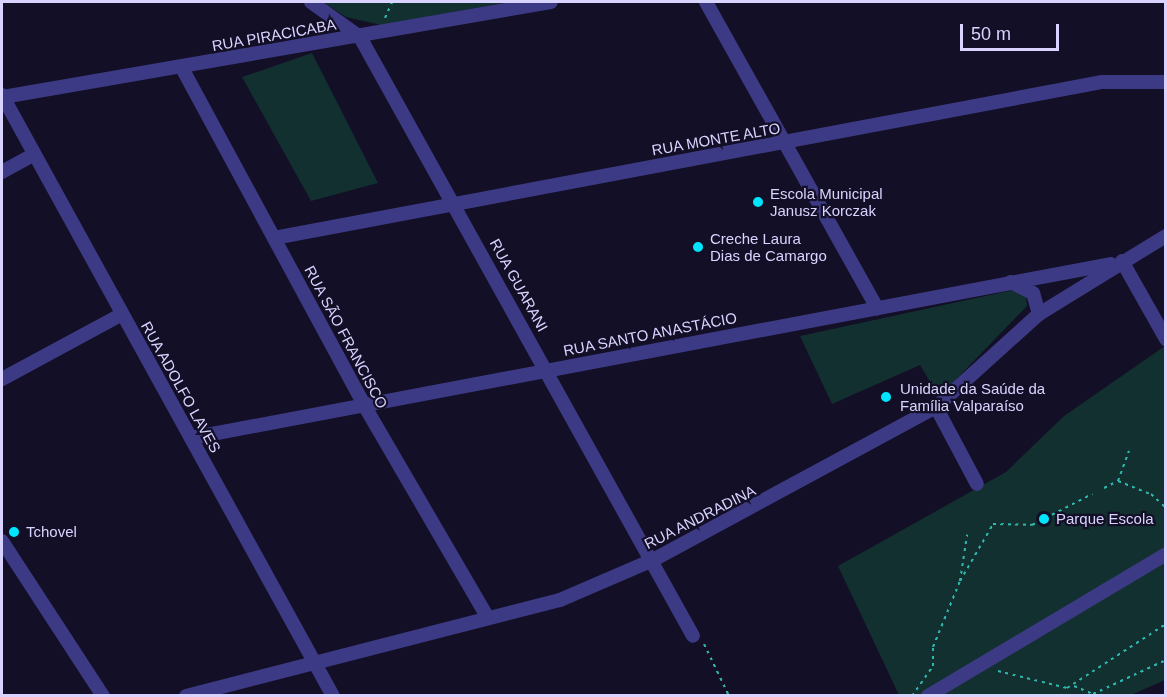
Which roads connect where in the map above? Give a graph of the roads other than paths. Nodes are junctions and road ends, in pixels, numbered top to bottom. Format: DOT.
graph roads {
  1 [pos="311,2"];
  2 [pos="551,2"];
  3 [pos="706,2"];
  4 [pos="360,37"];
  5 [pos="182,68"];
  6 [pos="1166,82"];
  7 [pos="2,96"];
  8 [pos="785,143"];
  9 [pos="33,155"];
  10 [pos="2,172"];
  11 [pos="455,203"];
  12 [pos="1166,236"];
  13 [pos="274,238"];
  14 [pos="1119,262"];
  15 [pos="1009,282"];
  16 [pos="877,308"];
  17 [pos="122,314"];
  18 [pos="1040,314"];
  19 [pos="1166,339"];
  20 [pos="547,371"];
  21 [pos="2,379"];
  22 [pos="364,405"];
  23 [pos="936,407"];
  24 [pos="190,438"];
  25 [pos="977,484"];
  26 [pos="2,541"];
  27 [pos="1166,554"];
  28 [pos="653,560"];
  29 [pos="488,618"];
  30 [pos="693,636"];
  31 [pos="315,662"];
  32 [pos="103,696"];
  33 [pos="186,696"];
  34 [pos="333,696"];
  35 [pos="928,696"];
  1 -- 4 [label="street, RUA GUARANI"];
  2 -- 4 [label="street, RUA PIRACICABA"];
  3 -- 8 [label="street"];
  4 -- 5 [label="street, RUA PIRACICABA"];
  4 -- 11 [label="street, RUA GUARANI"];
  5 -- 7 [label="street, RUA PIRACICABA"];
  5 -- 13 [label="street, RUA SÃO FRANCISCO"];
  6 -- 8 [label="street, RUA MONTE ALTO"];
  7 -- 9 [label="street, RUA ADOLFO LAVES"];
  8 -- 11 [label="street, RUA MONTE ALTO"];
  8 -- 16 [label="street"];
  9 -- 10 [label="street"];
  9 -- 17 [label="street, RUA ADOLFO LAVES"];
  11 -- 13 [label="street, RUA MONTE ALTO"];
  11 -- 20 [label="street, RUA GUARANI"];
  12 -- 14 [label="street, RUA ANDRADINA"];
  13 -- 22 [label="street, RUA SÃO FRANCISCO"];
  14 -- 15 [label="street, RUA SANTO ANASTÁCIO"];
  14 -- 18 [label="street, RUA ANDRADINA"];
  14 -- 19 [label="street"];
  15 -- 16 [label="street, RUA SANTO ANASTÁCIO"];
  15 -- 18 [label="street"];
  16 -- 20 [label="street, RUA SANTO ANASTÁCIO"];
  17 -- 21 [label="street"];
  17 -- 24 [label="street, RUA ADOLFO LAVES"];
  18 -- 23 [label="street, RUA ANDRADINA"];
  20 -- 22 [label="street, RUA SANTO ANASTÁCIO"];
  20 -- 28 [label="street, RUA GUARANI"];
  22 -- 24 [label="street, RUA SANTO ANASTÁCIO"];
  22 -- 29 [label="street, RUA SÃO FRANCISCO"];
  23 -- 25 [label="street"];
  23 -- 28 [label="street, RUA ANDRADINA"];
  24 -- 31 [label="street, RUA ADOLFO LAVES"];
  26 -- 32 [label="street"];
  27 -- 35 [label="street"];
  28 -- 29 [label="street, RUA ANDRADINA"];
  28 -- 30 [label="street, RUA GUARANI"];
  29 -- 31 [label="street, RUA ANDRADINA"];
  31 -- 33 [label="street, RUA ANDRADINA"];
  31 -- 34 [label="street, RUA ADOLFO LAVES"];
}
